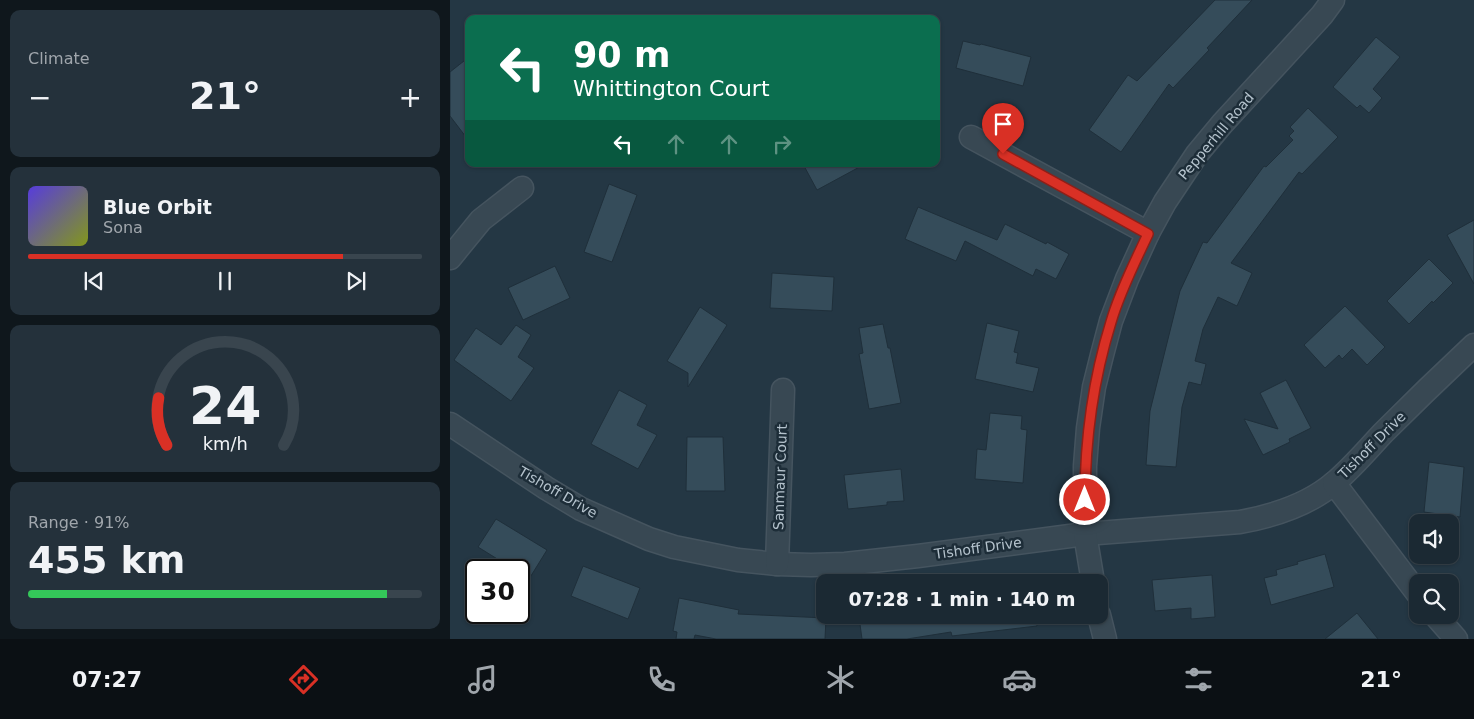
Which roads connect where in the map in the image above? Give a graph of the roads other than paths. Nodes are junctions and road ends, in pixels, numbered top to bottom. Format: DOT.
graph roads {
  1 [pos="1333,0"];
  2 [pos="971,137"];
  3 [pos="522,188"];
  4 [pos="1148,234"];
  5 [pos="450,258"];
  6 [pos="1474,345"];
  7 [pos="783,390"];
  8 [pos="450,424"];
  9 [pos="1334,483"];
  10 [pos="1085,534"];
  11 [pos="777,564"];
  12 [pos="1092,574"];
  13 [pos="1409,582"];
  14 [pos="1101,624"];
  15 [pos="1443,624"];
  16 [pos="1105,639"];
  17 [pos="1456,639"];
  1 -- 4 [label="street, Pepperhill Road"];
  2 -- 4 [label="street"];
  3 -- 5 [label="street"];
  4 -- 10 [label="street, Pepperhill Road"];
  6 -- 9 [label="street, Tishoff Drive"];
  7 -- 11 [label="street, Sanmaur Court"];
  8 -- 11 [label="street, Tishoff Drive"];
  9 -- 10 [label="street, Tishoff Drive"];
  9 -- 13 [label="street"];
  10 -- 11 [label="street, Tishoff Drive"];
  10 -- 12 [label="street, Pepperhill Road"];
  14 -- 16 [label="street"];
  15 -- 17 [label="street"];
}
